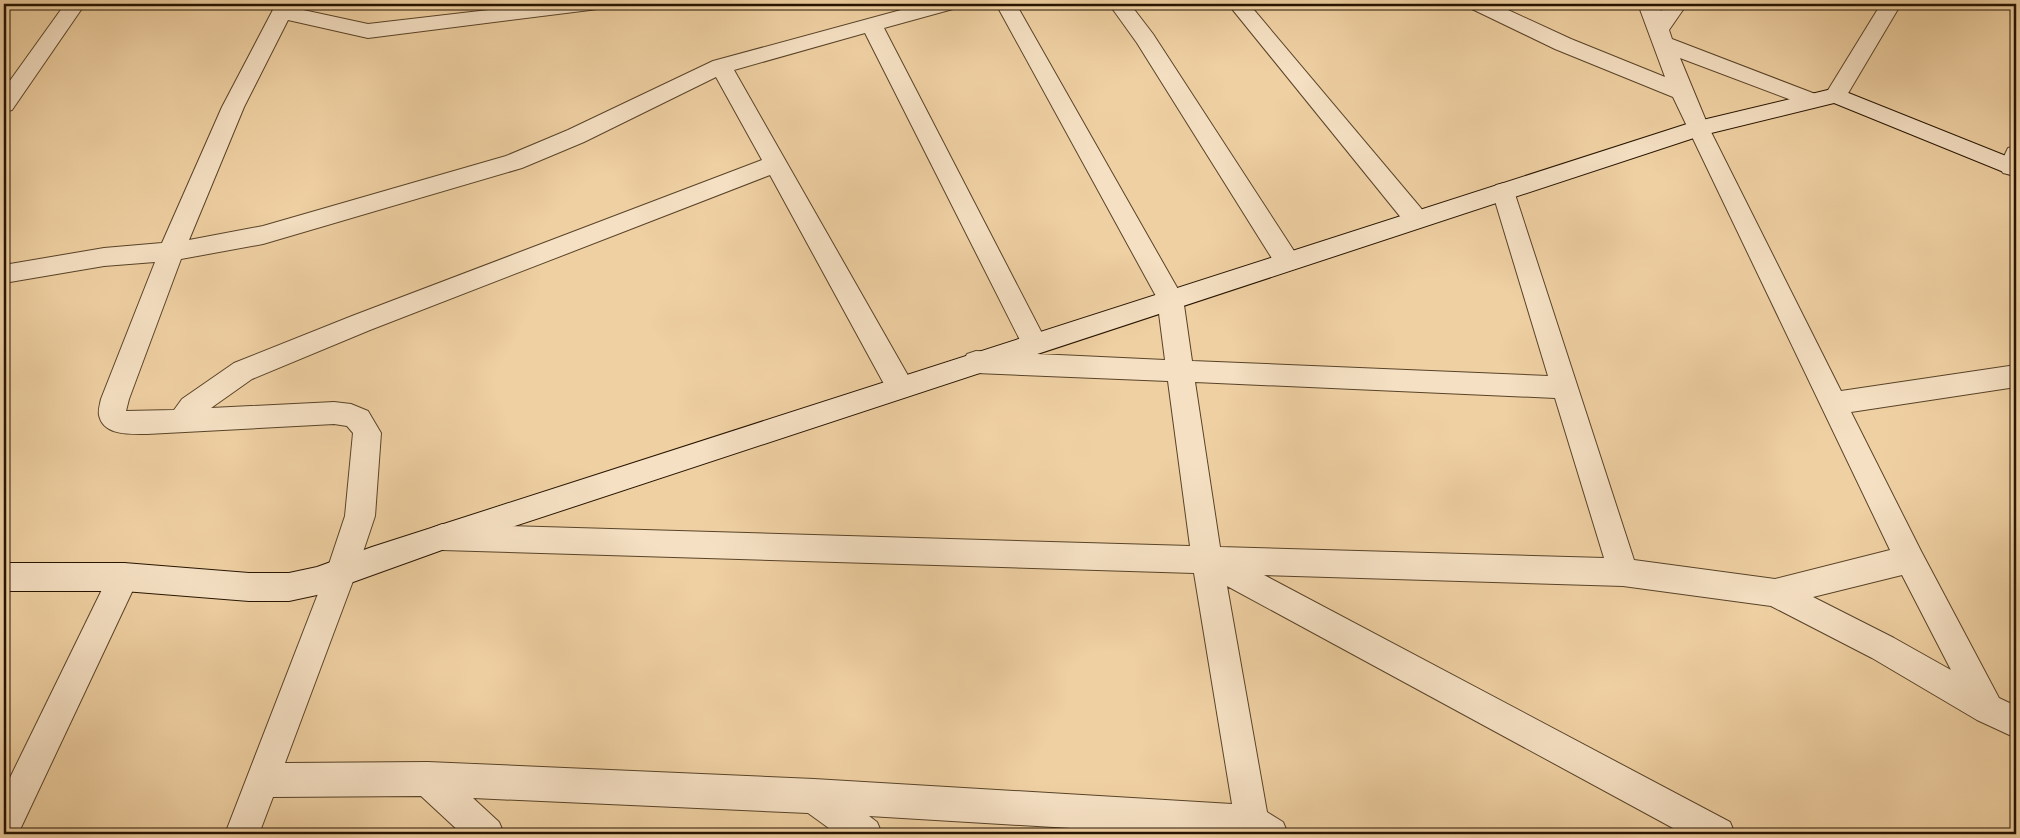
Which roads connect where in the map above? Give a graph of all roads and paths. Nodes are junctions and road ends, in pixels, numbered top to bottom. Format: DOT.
graph roads {
  1 [pos="75,4"];
  2 [pos="590,4"];
  3 [pos="946,4"];
  4 [pos="1006,4"];
  5 [pos="1119,4"];
  6 [pos="1238,4"];
  7 [pos="1479,4"];
  8 [pos="1648,4"];
  9 [pos="1677,4"];
  10 [pos="1890,4"];
  11 [pos="285,8"];
  12 [pos="872,24"];
  13 [pos="1662,36"];
  14 [pos="721,66"];
  15 [pos="1682,92"];
  16 [pos="1836,95"];
  17 [pos="1810,100"];
  18 [pos="4,104"];
  19 [pos="1698,128"];
  20 [pos="2015,163"];
  21 [pos="775,164"];
  22 [pos="1504,191"];
  23 [pos="1416,219"];
  24 [pos="171,252"];
  25 [pos="1287,261"];
  26 [pos="4,274"];
  27 [pos="1170,298"];
  28 [pos="1034,343"];
  29 [pos="976,362"];
  30 [pos="1180,372"];
  31 [pos="2013,381"];
  32 [pos="900,387"];
  33 [pos="1566,388"];
  34 [pos="1835,403"];
  35 [pos="181,422"];
  36 [pos="442,536"];
  37 [pos="1207,560"];
  38 [pos="1910,560"];
  39 [pos="1623,572"];
  40 [pos="341,573"];
  41 [pos="4,577"];
  42 [pos="124,577"];
  43 [pos="1775,593"];
  44 [pos="2002,715"];
  45 [pos="428,779"];
  46 [pos="262,780"];
  47 [pos="814,796"];
  48 [pos="4,826"];
  49 [pos="1262,828"];
  50 [pos="242,834"];
  51 [pos="487,834"];
  52 [pos="866,834"];
  53 [pos="1718,834"];
  1 -- 18 [label="street"];
  2 -- 11 [label="street"];
  3 -- 12 [label="street"];
  4 -- 27 [label="street"];
  5 -- 25 [label="street"];
  6 -- 23 [label="street"];
  7 -- 15 [label="street"];
  8 -- 13 [label="street"];
  9 -- 13 [label="street"];
  10 -- 16 [label="street"];
  11 -- 24 [label="street"];
  12 -- 14 [label="street"];
  12 -- 28 [label="street"];
  13 -- 15 [label="street"];
  13 -- 17 [label="street"];
  14 -- 21 [label="street"];
  14 -- 24 [label="street"];
  15 -- 19 [label="street"];
  16 -- 17 [label="street"];
  16 -- 20 [label="street"];
  17 -- 19 [label="street"];
  19 -- 22 [label="street"];
  19 -- 34 [label="street"];
  21 -- 32 [label="street"];
  21 -- 35 [label="street"];
  22 -- 23 [label="street"];
  22 -- 33 [label="street"];
  23 -- 25 [label="street"];
  24 -- 26 [label="street"];
  24 -- 35 [label="street"];
  25 -- 27 [label="street"];
  27 -- 28 [label="street"];
  27 -- 30 [label="street"];
  28 -- 29 [label="street"];
  29 -- 30 [label="street"];
  29 -- 32 [label="street"];
  30 -- 33 [label="street"];
  30 -- 37 [label="street"];
  31 -- 34 [label="street"];
  32 -- 36 [label="street"];
  33 -- 39 [label="street"];
  34 -- 38 [label="street"];
  35 -- 40 [label="street"];
  36 -- 37 [label="street"];
  36 -- 40 [label="street"];
  37 -- 39 [label="street"];
  37 -- 49 [label="street"];
  37 -- 53 [label="street"];
  38 -- 43 [label="street"];
  38 -- 44 [label="street"];
  39 -- 43 [label="street"];
  40 -- 42 [label="street"];
  40 -- 46 [label="street"];
  41 -- 42 [label="street"];
  42 -- 48 [label="street"];
  43 -- 44 [label="street"];
  45 -- 46 [label="street"];
  45 -- 47 [label="street"];
  45 -- 51 [label="street"];
  46 -- 50 [label="street"];
  47 -- 49 [label="street"];
  47 -- 52 [label="street"];
}
